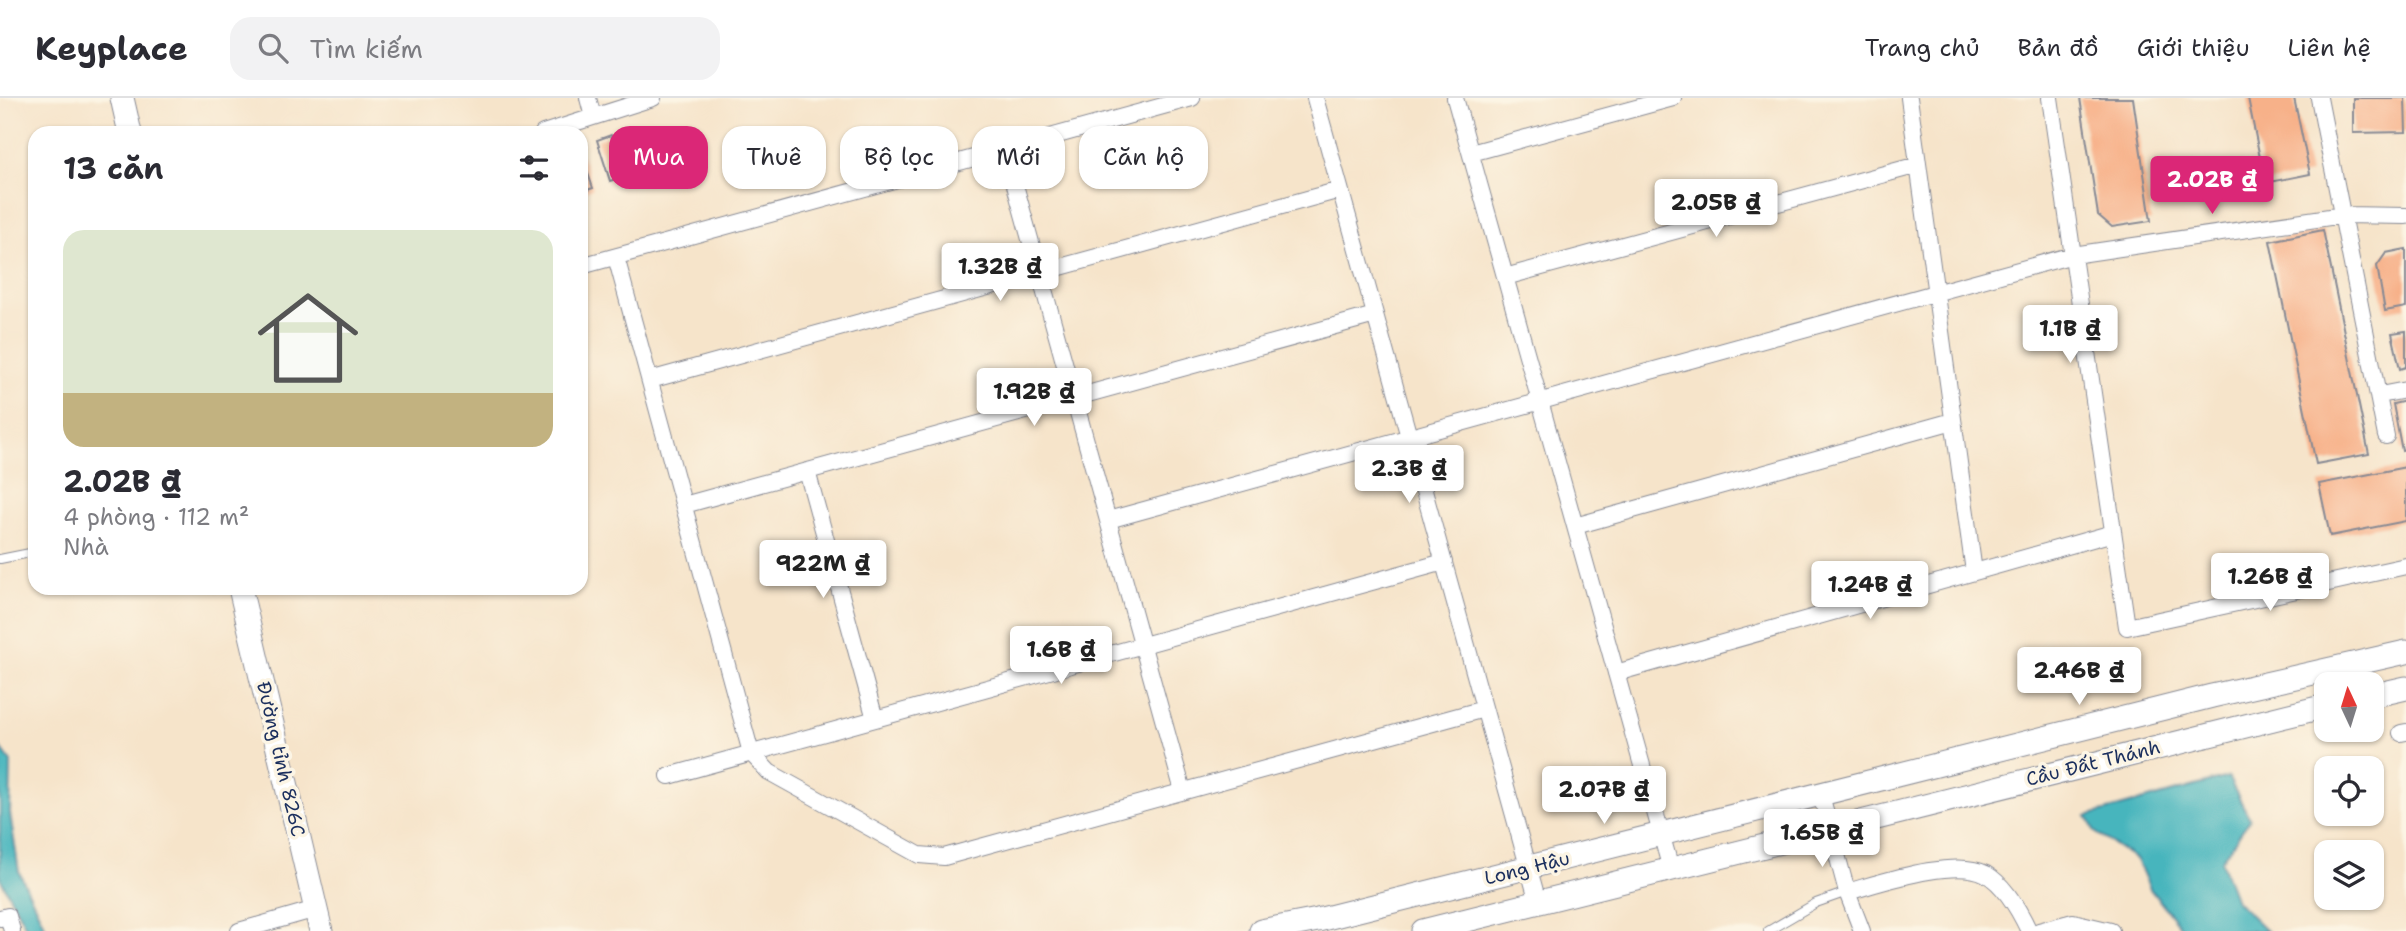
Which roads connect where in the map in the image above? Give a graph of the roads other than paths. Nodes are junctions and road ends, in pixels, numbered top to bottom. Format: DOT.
graph roads {
  1 [pos="121,98"];
  2 [pos="588,98"];
  3 [pos="653,98"];
  4 [pos="1192,98"];
  5 [pos="1315,98"];
  6 [pos="1455,98"];
  7 [pos="1673,98"];
  8 [pos="1909,98"];
  9 [pos="2050,98"];
  10 [pos="2319,98"];
  11 [pos="593,117"];
  12 [pos="128,126"];
  13 [pos="564,126"];
  14 [pos="1065,133"];
  15 [pos="1471,153"];
  16 [pos="972,158"];
  17 [pos="1918,165"];
  18 [pos="1016,189"];
  19 [pos="1340,190"];
  20 [pos="2343,215"];
  21 [pos="2406,216"];
  22 [pos="2073,255"];
  23 [pos="616,257"];
  24 [pos="588,264"];
  25 [pos="1039,273"];
  26 [pos="1505,277"];
  27 [pos="1936,293"];
  28 [pos="1375,315"];
  29 [pos="650,380"];
  30 [pos="2406,390"];
  31 [pos="2380,395"];
  32 [pos="1074,397"];
  33 [pos="1540,402"];
  34 [pos="1953,421"];
  35 [pos="2386,436"];
  36 [pos="1409,438"];
  37 [pos="807,471"];
  38 [pos="684,505"];
  39 [pos="1108,520"];
  40 [pos="1575,526"];
  41 [pos="2113,533"];
  42 [pos="28,553"];
  43 [pos="0,559"];
  44 [pos="1444,562"];
  45 [pos="2406,566"];
  46 [pos="1974,572"];
  47 [pos="242,595"];
  48 [pos="1143,645"];
  49 [pos="2406,652"];
  50 [pos="1616,673"];
  51 [pos="2406,688"];
  52 [pos="2384,693"];
  53 [pos="1484,709"];
  54 [pos="2314,709"];
  55 [pos="875,719"];
  56 [pos="751,753"];
  57 [pos="1956,761"];
  58 [pos="669,776"];
  59 [pos="1183,791"];
  60 [pos="1821,795"];
  61 [pos="1966,795"];
  62 [pos="1830,829"];
  63 [pos="1662,834"];
  64 [pos="1529,868"];
  65 [pos="1671,869"];
  66 [pos="1847,892"];
  67 [pos="1538,902"];
  68 [pos="0,918"];
  69 [pos="318,920"];
  70 [pos="12,931"];
  71 [pos="239,931"];
  72 [pos="1261,931"];
  73 [pos="1423,931"];
  74 [pos="1768,931"];
  75 [pos="1862,931"];
  76 [pos="2029,931"];
  77 [pos="2039,931"];
  78 [pos="2111,931"];
  1 -- 12 [label="main road"];
  2 -- 11 [label="street"];
  3 -- 11 [label="street"];
  4 -- 14 [label="street"];
  5 -- 19 [label="street"];
  6 -- 15 [label="street"];
  7 -- 15 [label="street"];
  8 -- 17 [label="street"];
  9 -- 22 [label="street"];
  10 -- 20 [label="street"];
  11 -- 13 [label="street"];
  15 -- 26 [label="street"];
  16 -- 23 [label="street"];
  17 -- 26 [label="street"];
  17 -- 27 [label="street"];
  18 -- 25 [label="street"];
  19 -- 25 [label="street"];
  19 -- 28 [label="street"];
  20 -- 21 [label="street"];
  20 -- 22 [label="street"];
  20 -- 31 [label="street"];
  22 -- 27 [label="street"];
  22 -- 41 [label="street"];
  23 -- 24 [label="street"];
  23 -- 29 [label="street"];
  25 -- 29 [label="street"];
  25 -- 32 [label="street"];
  26 -- 33 [label="street"];
  27 -- 33 [label="street"];
  27 -- 34 [label="street"];
  28 -- 32 [label="street"];
  28 -- 36 [label="street"];
  29 -- 38 [label="street"];
  30 -- 31 [label="street"];
  31 -- 35 [label="street"];
  32 -- 37 [label="street"];
  32 -- 39 [label="street"];
  33 -- 36 [label="street"];
  33 -- 40 [label="street"];
  34 -- 40 [label="street"];
  34 -- 46 [label="street"];
  36 -- 39 [label="street"];
  36 -- 44 [label="street"];
  37 -- 38 [label="street"];
  37 -- 55 [label="street"];
  38 -- 56 [label="street"];
  39 -- 48 [label="street"];
  40 -- 50 [label="street"];
  41 -- 45 [label="street"];
  41 -- 46 [label="street"];
  42 -- 43 [label="lane"];
  44 -- 48 [label="street"];
  44 -- 53 [label="street"];
  46 -- 50 [label="street"];
  47 -- 69 [label="main road, Đường tỉnh 826C"];
  48 -- 55 [label="street"];
  48 -- 59 [label="street"];
  49 -- 57 [label="main road, Cầu Đất Thánh"];
  50 -- 63 [label="street"];
  51 -- 52 [label="main road"];
  53 -- 59 [label="street"];
  53 -- 64 [label="street"];
  54 -- 61 [label="main road, Cầu Đất Thánh"];
  55 -- 56 [label="street"];
  56 -- 58 [label="street"];
  56 -- 59 [label="street"];
  57 -- 60 [label="main road, Long Hậu"];
  60 -- 62 [label="street"];
  60 -- 63 [label="main road, Long Hậu"];
  61 -- 62 [label="main road, Long Hậu"];
  62 -- 65 [label="main road, Long Hậu"];
  62 -- 66 [label="street"];
  63 -- 64 [label="main road, Long Hậu"];
  63 -- 65 [label="street"];
  64 -- 67 [label="street"];
  64 -- 72 [label="main road, Long Hậu"];
  65 -- 67 [label="main road, Long Hậu"];
  66 -- 74 [label="lane"];
  66 -- 75 [label="street"];
  66 -- 76 [label="street"];
  67 -- 73 [label="main road, Long Hậu"];
  68 -- 70 [label="street"];
  69 -- 71 [label="street"];
  77 -- 78 [label="street"];
}
